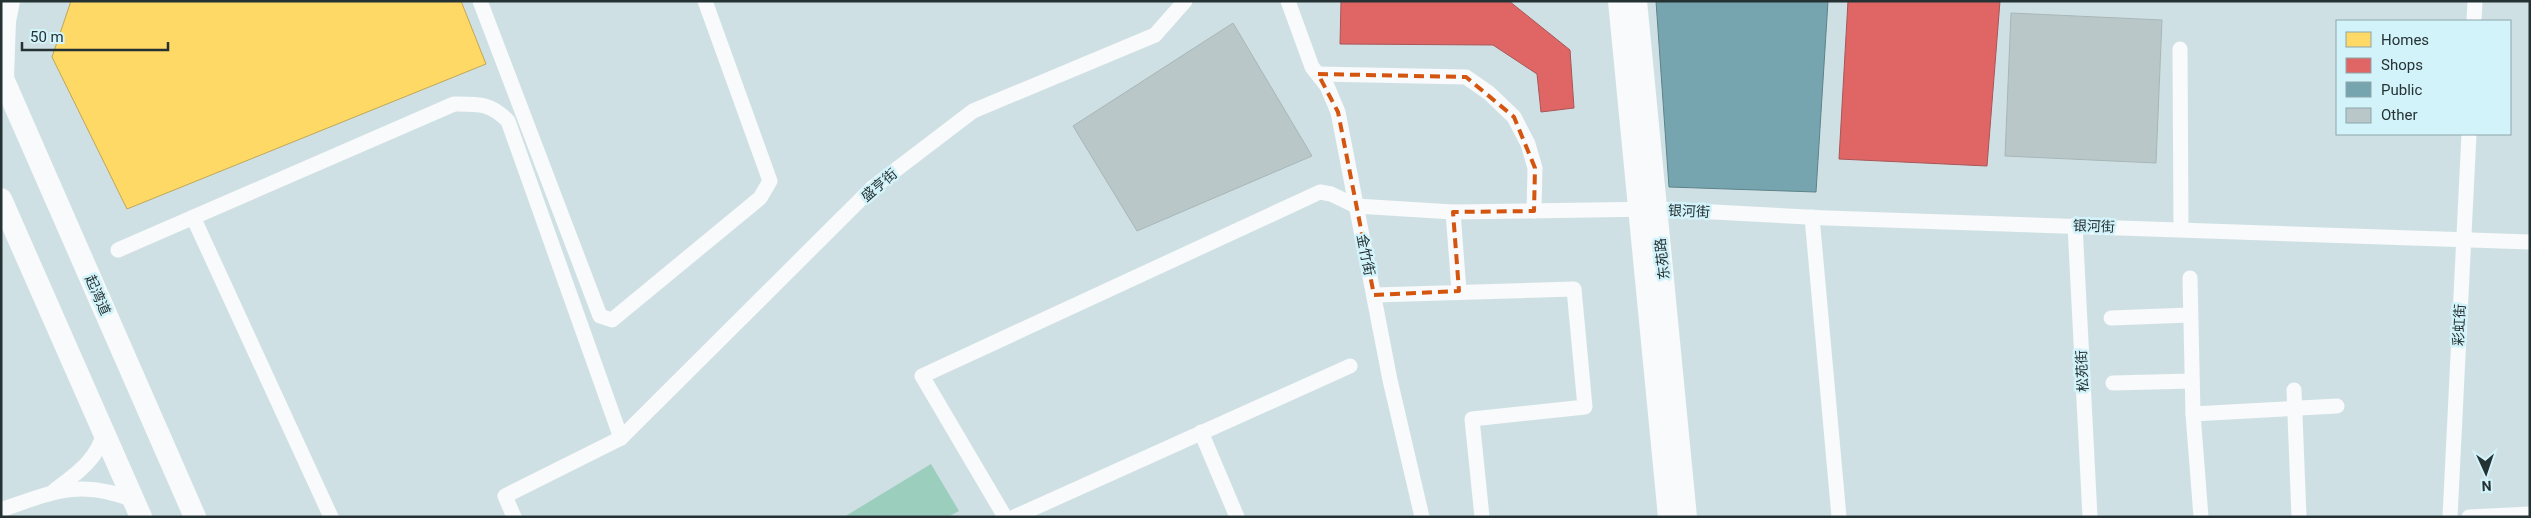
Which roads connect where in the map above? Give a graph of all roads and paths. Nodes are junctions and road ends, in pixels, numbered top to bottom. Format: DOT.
graph roads {
  1 [pos="10,1"];
  2 [pos="480,1"];
  3 [pos="705,1"];
  4 [pos="1185,1"];
  5 [pos="1288,1"];
  6 [pos="1618,1"];
  7 [pos="1637,1"];
  8 [pos="2475,1"];
  9 [pos="2474,20"];
  10 [pos="2180,49"];
  11 [pos="1318,74"];
  12 [pos="2,76"];
  13 [pos="8,108"];
  14 [pos="2469,135"];
  15 [pos="1,199"];
  16 [pos="1356,206"];
  17 [pos="1648,209"];
  18 [pos="1534,211"];
  19 [pos="1454,212"];
  20 [pos="193,217"];
  21 [pos="1812,217"];
  22 [pos="2075,225"];
  23 [pos="7,229"];
  24 [pos="2181,229"];
  25 [pos="2464,239"];
  26 [pos="2530,242"];
  27 [pos="118,250"];
  28 [pos="2190,278"];
  29 [pos="1459,291"];
  30 [pos="1374,295"];
  31 [pos="2190,315"];
  32 [pos="2111,318"];
  33 [pos="1350,366"];
  34 [pos="2192,381"];
  35 [pos="2113,383"];
  36 [pos="2294,390"];
  37 [pos="2337,406"];
  38 [pos="2294,408"];
  39 [pos="2193,414"];
  40 [pos="1200,432"];
  41 [pos="104,433"];
  42 [pos="621,438"];
  43 [pos="54,491"];
  44 [pos="138,509"];
  45 [pos="1,510"];
  46 [pos="2530,514"];
  47 [pos="195,517"];
  48 [pos="332,517"];
  49 [pos="514,517"];
  50 [pos="1005,517"];
  51 [pos="1014,517"];
  52 [pos="1237,517"];
  53 [pos="1422,517"];
  54 [pos="1482,517"];
  55 [pos="1668,517"];
  56 [pos="1687,517"];
  57 [pos="1839,517"];
  58 [pos="2090,517"];
  59 [pos="2201,517"];
  60 [pos="2299,517"];
  61 [pos="2450,517"];
  62 [pos="2469,517"];
  1 -- 12 [label="main road"];
  2 -- 3 [label="street"];
  4 -- 42 [label="street, 盛亨街"];
  5 -- 11 [label="street, 金竹街"];
  6 -- 17 [label="street, 东苑路"];
  7 -- 17 [label="street, 东苑路"];
  8 -- 9 [label="street"];
  10 -- 24 [label="street"];
  11 -- 16 [label="street, 金竹街"];
  11 -- 18 [label="street"];
  12 -- 13 [label="main road, 起湾道"];
  13 -- 47 [label="main road, 起湾道"];
  14 -- 25 [label="street, 彩虹街"];
  15 -- 23 [label="main road"];
  16 -- 19 [label="street, 银河街"];
  16 -- 30 [label="street, 金竹街"];
  16 -- 50 [label="street"];
  17 -- 18 [label="street, 银河街"];
  17 -- 21 [label="street, 银河街"];
  17 -- 55 [label="street, 东苑路"];
  17 -- 56 [label="street, 东苑路"];
  18 -- 19 [label="street, 银河街"];
  19 -- 29 [label="street"];
  20 -- 27 [label="street"];
  20 -- 42 [label="street"];
  20 -- 48 [label="street"];
  21 -- 22 [label="street, 银河街"];
  21 -- 57 [label="street"];
  22 -- 24 [label="street, 银河街"];
  22 -- 58 [label="street, 松苑街"];
  23 -- 41 [label="main road"];
  24 -- 25 [label="street, 银河街"];
  25 -- 26 [label="street, 银河街"];
  25 -- 61 [label="street, 彩虹街"];
  28 -- 31 [label="street"];
  29 -- 30 [label="street"];
  29 -- 54 [label="street"];
  30 -- 53 [label="street, 金竹街"];
  31 -- 32 [label="street"];
  31 -- 34 [label="street"];
  33 -- 40 [label="street"];
  34 -- 35 [label="street"];
  34 -- 39 [label="street"];
  36 -- 38 [label="street"];
  37 -- 38 [label="street"];
  38 -- 39 [label="street"];
  38 -- 60 [label="street"];
  39 -- 59 [label="street"];
  40 -- 51 [label="street"];
  40 -- 52 [label="street"];
  41 -- 43 [label="street"];
  41 -- 44 [label="main road"];
  42 -- 49 [label="street, 盛亨街"];
  43 -- 44 [label="street"];
  43 -- 45 [label="street"];
  46 -- 62 [label="street"];
}
